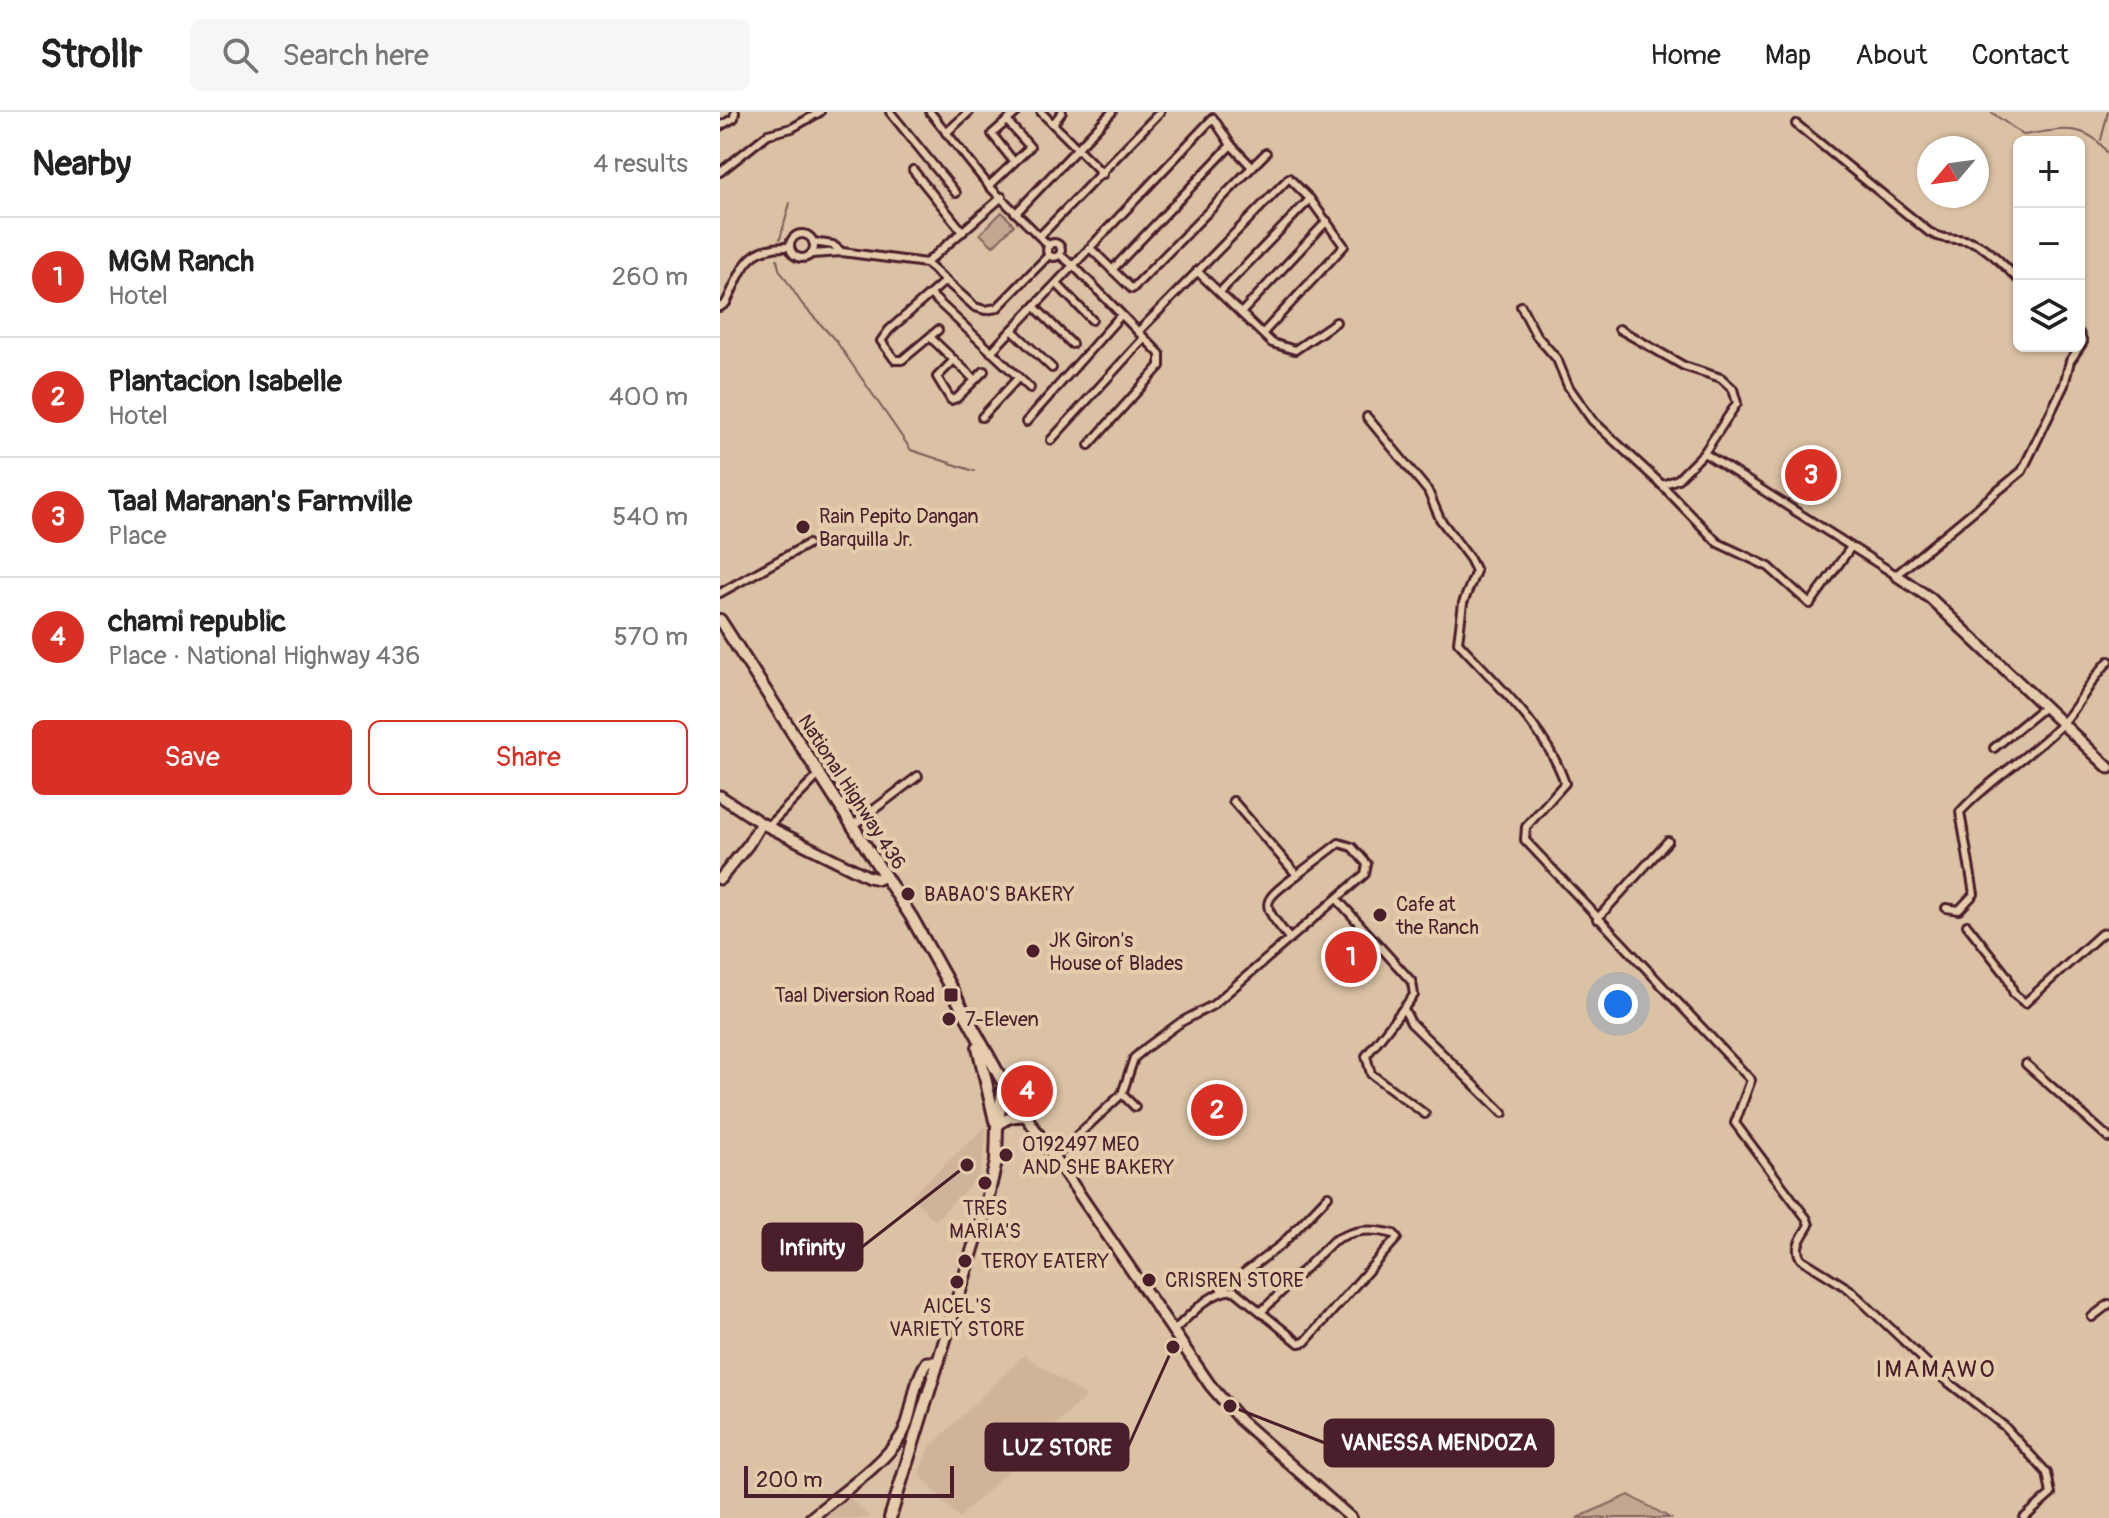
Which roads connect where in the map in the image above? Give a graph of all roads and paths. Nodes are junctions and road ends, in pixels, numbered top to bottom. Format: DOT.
graph roads {
  1 [pos="735,112"];
  2 [pos="820,112"];
  3 [pos="890,112"];
  4 [pos="930,112"];
  5 [pos="969,112"];
  6 [pos="1017,112"];
  7 [pos="1041,112"];
  8 [pos="1062,112"];
  9 [pos="1112,112"];
  10 [pos="1160,112"];
  11 [pos="1215,115"];
  12 [pos="1007,121"];
  13 [pos="1053,124"];
  14 [pos="1796,124"];
  15 [pos="720,126"];
  16 [pos="946,133"];
  17 [pos="1231,145"];
  18 [pos="1079,150"];
  19 [pos="1266,153"];
  20 [pos="1014,162"];
  21 [pos="1252,167"];
  22 [pos="913,170"];
  23 [pos="720,172"];
  24 [pos="1103,174"];
  25 [pos="989,186"];
  26 [pos="956,193"];
  27 [pos="1002,197"];
  28 [pos="1310,199"];
  29 [pos="1016,213"];
  30 [pos="1327,221"];
  31 [pos="963,232"];
  32 [pos="1041,235"];
  33 [pos="813,242"];
  34 [pos="1049,246"];
  35 [pos="790,247"];
  36 [pos="1091,249"];
  37 [pos="842,252"];
  38 [pos="811,254"];
  39 [pos="1049,255"];
  40 [pos="1060,255"];
  41 [pos="926,263"];
  42 [pos="1074,266"];
  43 [pos="1112,270"];
  44 [pos="1197,271"];
  45 [pos="2013,275"];
  46 [pos="945,281"];
  47 [pos="1057,284"];
  48 [pos="1220,292"];
  49 [pos="931,295"];
  50 [pos="1521,306"];
  51 [pos="720,307"];
  52 [pos="1035,307"];
  53 [pos="1241,313"];
  54 [pos="1121,315"];
  55 [pos="1092,320"];
  56 [pos="1336,322"];
  57 [pos="1619,329"];
  58 [pos="938,330"];
  59 [pos="1012,330"];
  60 [pos="1263,333"];
  61 [pos="1141,335"];
  62 [pos="930,337"];
  63 [pos="1072,344"];
  64 [pos="991,352"];
  65 [pos="2076,352"];
  66 [pos="954,360"];
  67 [pos="1052,368"];
  68 [pos="984,371"];
  69 [pos="1018,378"];
  70 [pos="975,380"];
  71 [pos="1030,388"];
  72 [pos="982,417"];
  73 [pos="1367,417"];
  74 [pos="1026,422"];
  75 [pos="1051,440"];
  76 [pos="1089,445"];
  77 [pos="1704,453"];
  78 [pos="1662,485"];
  79 [pos="808,544"];
  80 [pos="1851,547"];
  81 [pos="1896,575"];
  82 [pos="720,593"];
  83 [pos="720,620"];
  84 [pos="2109,661"];
  85 [pos="2043,708"];
  86 [pos="2062,725"];
  87 [pos="1994,748"];
  88 [pos="2109,768"];
  89 [pos="819,775"];
  90 [pos="918,776"];
  91 [pos="720,796"];
  92 [pos="1233,801"];
  93 [pos="764,825"];
  94 [pos="851,827"];
  95 [pos="1668,841"];
  96 [pos="885,875"];
  97 [pos="1297,875"];
  98 [pos="720,879"];
  99 [pos="1337,899"];
  100 [pos="1946,908"];
  101 [pos="1597,919"];
  102 [pos="1967,925"];
  103 [pos="2109,932"];
  104 [pos="1289,938"];
  105 [pos="1404,1009"];
  106 [pos="975,1033"];
  107 [pos="2026,1064"];
  108 [pos="1004,1084"];
  109 [pos="1122,1094"];
  110 [pos="1135,1107"];
  111 [pos="1503,1113"];
  112 [pos="1425,1114"];
  113 [pos="1024,1116"];
  114 [pos="997,1127"];
  115 [pos="2109,1138"];
  116 [pos="1053,1158"];
  117 [pos="1328,1196"];
  118 [pos="1219,1292"];
  119 [pos="2109,1304"];
  120 [pos="1261,1312"];
  121 [pos="2092,1317"];
  122 [pos="1172,1332"];
  123 [pos="939,1362"];
  124 [pos="811,1518"];
  125 [pos="890,1518"];
  126 [pos="1351,1518"];
  127 [pos="2024,1518"];
  1 -- 15 [label="street"];
  2 -- 23 [label="street"];
  3 -- 26 [label="street"];
  4 -- 16 [label="street"];
  5 -- 16 [label="street"];
  6 -- 12 [label="street"];
  7 -- 13 [label="street"];
  8 -- 13 [label="street"];
  9 -- 18 [label="street"];
  10 -- 24 [label="street"];
  11 -- 17 [label="street"];
  11 -- 36 [label="street"];
  12 -- 20 [label="street"];
  12 -- 20 [label="street"];
  13 -- 18 [label="street"];
  14 -- 45 [label="street"];
  16 -- 25 [label="street"];
  17 -- 21 [label="street"];
  17 -- 43 [label="street"];
  18 -- 24 [label="street"];
  18 -- 29 [label="street"];
  19 -- 21 [label="street"];
  20 -- 25 [label="street"];
  21 -- 43 [label="street"];
  22 -- 31 [label="street"];
  24 -- 32 [label="street"];
  25 -- 27 [label="street"];
  27 -- 29 [label="street"];
  27 -- 31 [label="street"];
  28 -- 30 [label="street"];
  28 -- 44 [label="street"];
  28 -- 48 [label="street"];
  29 -- 32 [label="street"];
  30 -- 53 [label="street"];
  30 -- 60 [label="street"];
  31 -- 41 [label="street"];
  32 -- 34 [label="street"];
  33 -- 35 [label="street"];
  33 -- 37 [label="street"];
  33 -- 38 [label="street"];
  34 -- 39 [label="street"];
  34 -- 40 [label="street"];
  35 -- 38 [label="street"];
  35 -- 51 [label="street"];
  36 -- 42 [label="street"];
  36 -- 43 [label="street"];
  37 -- 38 [label="street"];
  37 -- 41 [label="street"];
  39 -- 40 [label="street"];
  39 -- 46 [label="street"];
  40 -- 42 [label="street"];
  41 -- 46 [label="street"];
  42 -- 47 [label="street"];
  42 -- 54 [label="street"];
  44 -- 48 [label="street"];
  44 -- 61 [label="street"];
  46 -- 49 [label="street"];
  47 -- 52 [label="street"];
  47 -- 55 [label="street"];
  48 -- 53 [label="street"];
  49 -- 62 [label="street"];
  49 -- 64 [label="street"];
  50 -- 78 [label="street"];
  52 -- 59 [label="street"];
  52 -- 63 [label="street"];
  53 -- 60 [label="street"];
  54 -- 61 [label="street"];
  54 -- 74 [label="street"];
  56 -- 60 [label="street"];
  57 -- 77 [label="street"];
  58 -- 62 [label="street"];
  59 -- 64 [label="street"];
  59 -- 67 [label="street"];
  61 -- 75 [label="street"];
  61 -- 76 [label="street"];
  62 -- 66 [label="street"];
  64 -- 69 [label="street"];
  65 -- 81 [label="street"];
  66 -- 70 [label="street"];
  66 -- 70 [label="street"];
  68 -- 70 [label="street"];
  69 -- 71 [label="street"];
  69 -- 72 [label="street"];
  73 -- 101 [label="street"];
  77 -- 78 [label="street"];
  77 -- 80 [label="street"];
  78 -- 80 [label="street"];
  79 -- 82 [label="street"];
  80 -- 81 [label="street"];
  81 -- 85 [label="street"];
  83 -- 89 [label="main road, National Highway 436"];
  84 -- 86 [label="street"];
  85 -- 86 [label="street"];
  85 -- 87 [label="street"];
  86 -- 88 [label="street"];
  86 -- 100 [label="street"];
  89 -- 93 [label="street"];
  89 -- 94 [label="main road, National Highway 436"];
  90 -- 94 [label="street"];
  91 -- 93 [label="street"];
  92 -- 97 [label="street"];
  93 -- 96 [label="street"];
  93 -- 98 [label="street"];
  94 -- 96 [label="main road, National Highway 436"];
  95 -- 101 [label="street"];
  96 -- 106 [label="main road, National Highway 436"];
  97 -- 99 [label="street"];
  97 -- 104 [label="street"];
  99 -- 104 [label="street"];
  99 -- 105 [label="street"];
  101 -- 127 [label="street"];
  102 -- 103 [label="street"];
  104 -- 109 [label="street"];
  105 -- 111 [label="street"];
  105 -- 112 [label="street"];
  106 -- 108 [label="main road, National Highway 436"];
  106 -- 114 [label="main road"];
  107 -- 115 [label="street"];
  108 -- 113 [label="street, National Highway 436"];
  108 -- 114 [label="main road"];
  109 -- 110 [label="street"];
  109 -- 116 [label="street"];
  113 -- 114 [label="street"];
  113 -- 116 [label="street, National Highway 436"];
  114 -- 123 [label="main road"];
  116 -- 122 [label="street, National Highway 436"];
  117 -- 118 [label="street"];
  118 -- 120 [label="street"];
  118 -- 122 [label="street"];
  119 -- 121 [label="street"];
  120 -- 120 [label="street"];
  122 -- 126 [label="street, National Highway 436"];
  123 -- 124 [label="street"];
  123 -- 125 [label="main road"];
}
